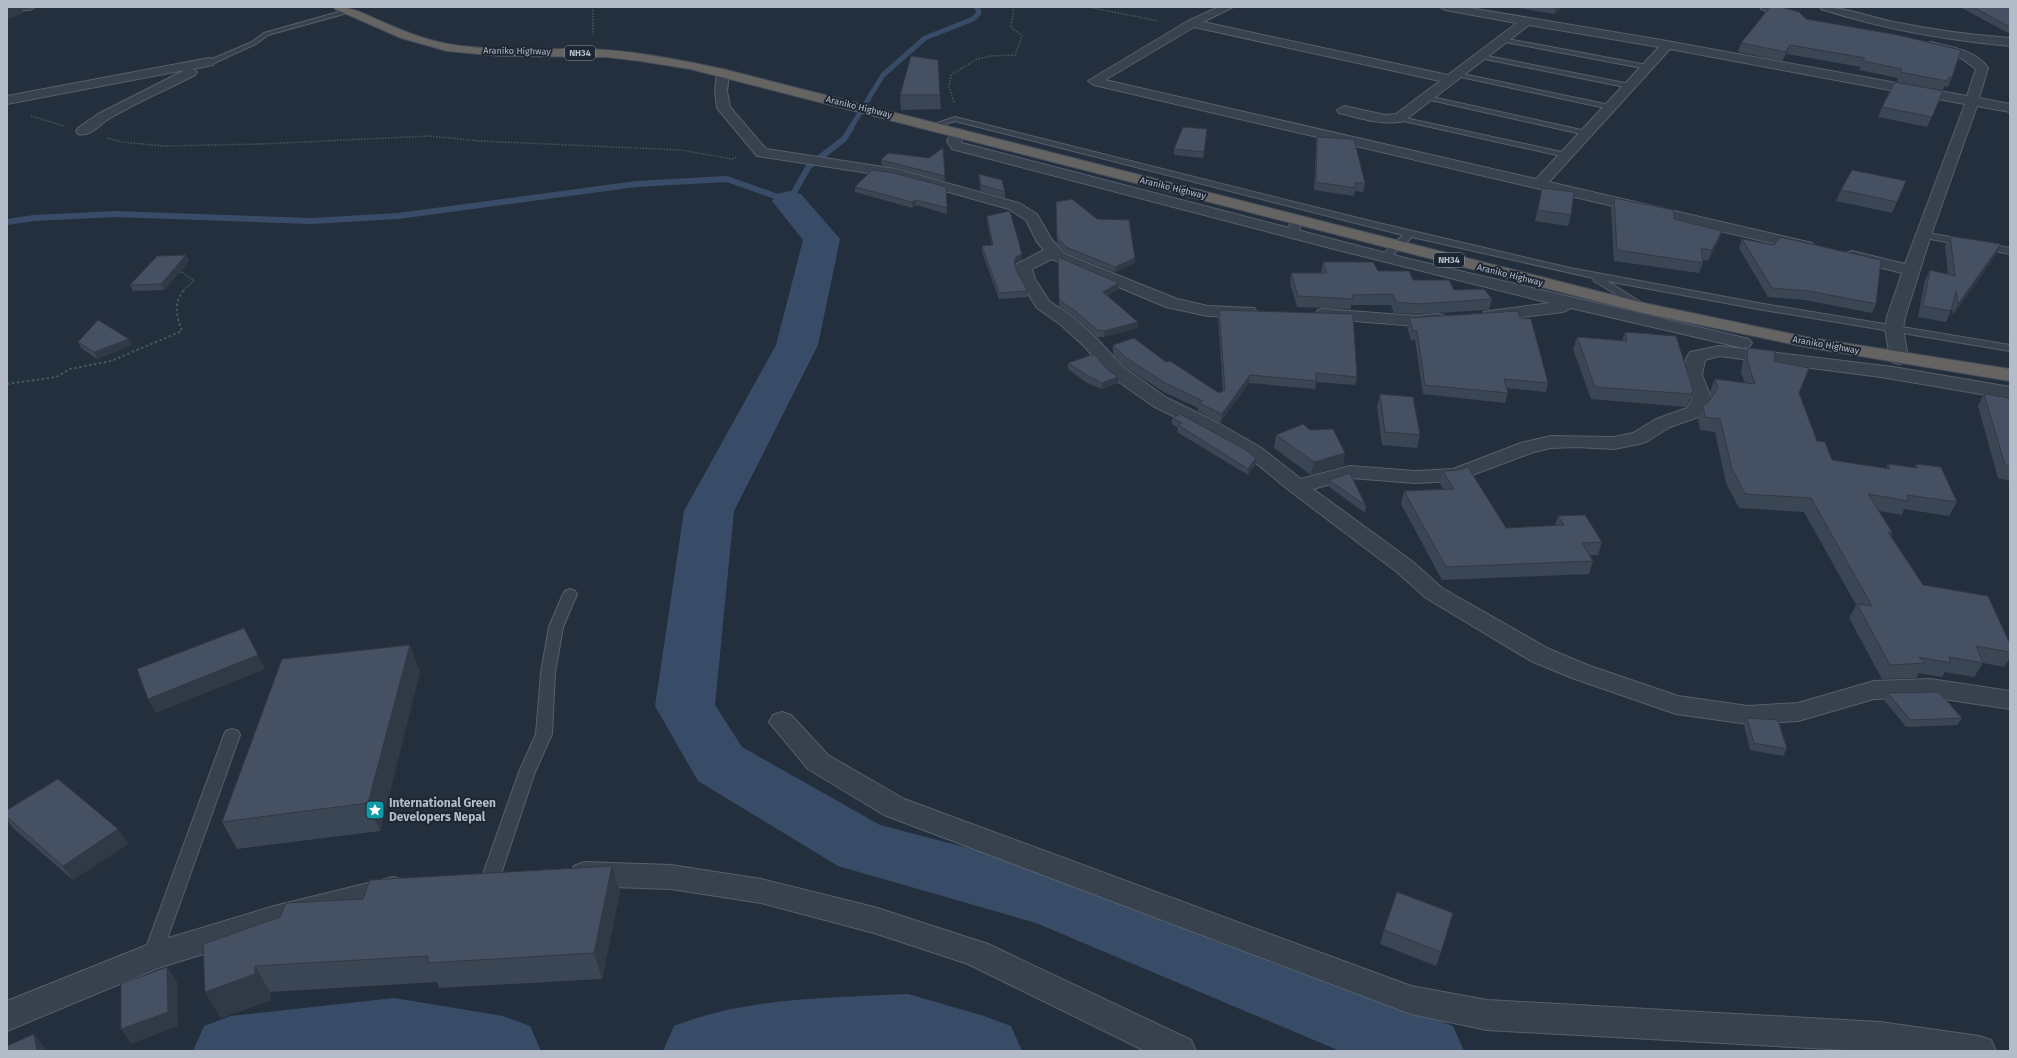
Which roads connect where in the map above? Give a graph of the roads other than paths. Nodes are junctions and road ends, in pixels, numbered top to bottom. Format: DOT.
graph roads {
  1 [pos="30,7"];
  2 [pos="1208,7"];
  3 [pos="1228,7"];
  4 [pos="1445,7"];
  5 [pos="1765,7"];
  6 [pos="1824,7"];
  7 [pos="7,8"];
  8 [pos="344,9"];
  9 [pos="1811,21"];
  10 [pos="1525,22"];
  11 [pos="1192,23"];
  12 [pos="1502,40"];
  13 [pos="2010,42"];
  14 [pos="1917,43"];
  15 [pos="1667,45"];
  16 [pos="1480,56"];
  17 [pos="209,62"];
  18 [pos="1647,67"];
  19 [pos="723,73"];
  20 [pos="1453,76"];
  21 [pos="1630,86"];
  22 [pos="1426,97"];
  23 [pos="7,100"];
  24 [pos="1972,101"];
  25 [pos="1610,107"];
  26 [pos="2010,108"];
  27 [pos="1344,110"];
  28 [pos="1399,118"];
  29 [pos="956,126"];
  30 [pos="83,131"];
  31 [pos="1004,131"];
  32 [pos="1586,133"];
  33 [pos="989,140"];
  34 [pos="1566,156"];
  35 [pos="1141,164"];
  36 [pos="1124,176"];
  37 [pos="1187,176"];
  38 [pos="1539,184"];
  39 [pos="1172,188"];
  40 [pos="1248,192"];
  41 [pos="1232,204"];
  42 [pos="1343,216"];
  43 [pos="1295,227"];
  44 [pos="1331,229"];
  45 [pos="1410,233"];
  46 [pos="1923,235"];
  47 [pos="1397,246"];
  48 [pos="1818,248"];
  49 [pos="1054,251"];
  50 [pos="2010,251"];
  51 [pos="1841,254"];
  52 [pos="1385,257"];
  53 [pos="1911,270"];
  54 [pos="1580,272"];
  55 [pos="1591,295"];
  56 [pos="1574,305"];
  57 [pos="1643,308"];
  58 [pos="1264,313"];
  59 [pos="1312,314"];
  60 [pos="1477,317"];
  61 [pos="1454,318"];
  62 [pos="1894,329"];
  63 [pos="2010,348"];
  64 [pos="1896,366"];
  65 [pos="2010,375"];
  66 [pos="2010,392"];
  67 [pos="1297,487"];
  68 [pos="570,594"];
  69 [pos="2010,700"];
  70 [pos="782,722"];
  71 [pos="232,735"];
  72 [pos="558,875"];
  73 [pos="521,876"];
  74 [pos="491,877"];
  75 [pos="461,881"];
  76 [pos="423,885"];
  77 [pos="152,956"];
  78 [pos="7,1016"];
  79 [pos="1179,1051"];
  80 [pos="1979,1051"];
  1 -- 7 [label="street"];
  2 -- 11 [label="street"];
  3 -- 11 [label="street"];
  4 -- 10 [label="street"];
  5 -- 9 [label="street"];
  6 -- 13 [label="street"];
  8 -- 17 [label="lane"];
  8 -- 19 [label="highway, Araniko Highway / NH34"];
  10 -- 12 [label="street"];
  10 -- 15 [label="street"];
  11 -- 20 [label="street"];
  11 -- 38 [label="street"];
  12 -- 16 [label="street"];
  12 -- 18 [label="lane"];
  14 -- 24 [label="street"];
  15 -- 18 [label="street"];
  15 -- 24 [label="street"];
  16 -- 20 [label="street"];
  16 -- 21 [label="lane"];
  17 -- 23 [label="street"];
  17 -- 30 [label="street"];
  18 -- 21 [label="street"];
  19 -- 29 [label="highway, Araniko Highway / NH34"];
  19 -- 49 [label="street"];
  20 -- 22 [label="street"];
  20 -- 25 [label="lane"];
  21 -- 25 [label="street"];
  22 -- 28 [label="street"];
  22 -- 32 [label="lane"];
  24 -- 26 [label="street"];
  24 -- 46 [label="street"];
  25 -- 32 [label="street"];
  27 -- 28 [label="street"];
  28 -- 34 [label="lane"];
  29 -- 31 [label="lane"];
  29 -- 33 [label="highway, Araniko Highway / NH34"];
  29 -- 43 [label="street"];
  31 -- 33 [label="lane"];
  31 -- 35 [label="lane"];
  32 -- 34 [label="street"];
  33 -- 36 [label="highway, Araniko Highway / NH34"];
  34 -- 38 [label="street"];
  35 -- 36 [label="lane"];
  35 -- 37 [label="lane"];
  36 -- 39 [label="highway, Araniko Highway / NH34"];
  37 -- 39 [label="lane"];
  37 -- 40 [label="lane"];
  38 -- 48 [label="street"];
  39 -- 41 [label="highway, Araniko Highway / NH34"];
  40 -- 41 [label="lane"];
  40 -- 42 [label="lane"];
  41 -- 43 [label="highway, Araniko Highway / NH34"];
  42 -- 44 [label="lane"];
  42 -- 45 [label="lane"];
  43 -- 44 [label="highway, Araniko Highway / NH34"];
  43 -- 52 [label="street"];
  44 -- 47 [label="highway, Araniko Highway / NH34"];
  45 -- 47 [label="lane"];
  45 -- 54 [label="lane"];
  46 -- 50 [label="lane"];
  46 -- 53 [label="street"];
  47 -- 52 [label="lane"];
  47 -- 55 [label="highway, Araniko Highway / NH34"];
  49 -- 58 [label="street"];
  49 -- 67 [label="street"];
  51 -- 53 [label="street"];
  52 -- 56 [label="street"];
  53 -- 62 [label="street"];
  54 -- 57 [label="lane"];
  54 -- 62 [label="lane"];
  55 -- 56 [label="street"];
  55 -- 57 [label="highway, Araniko Highway / NH34"];
  56 -- 60 [label="street"];
  56 -- 64 [label="street"];
  57 -- 64 [label="highway, Araniko Highway / NH34"];
  59 -- 61 [label="street"];
  62 -- 63 [label="lane"];
  62 -- 64 [label="street"];
  64 -- 65 [label="highway, Araniko Highway / NH34"];
  64 -- 66 [label="street"];
  64 -- 67 [label="street"];
  67 -- 69 [label="street"];
  68 -- 74 [label="lane"];
  70 -- 80 [label="street"];
  71 -- 77 [label="lane"];
  72 -- 79 [label="street"];
  73 -- 74 [label="street"];
  74 -- 75 [label="street"];
  76 -- 77 [label="street"];
  77 -- 78 [label="street"];
}
